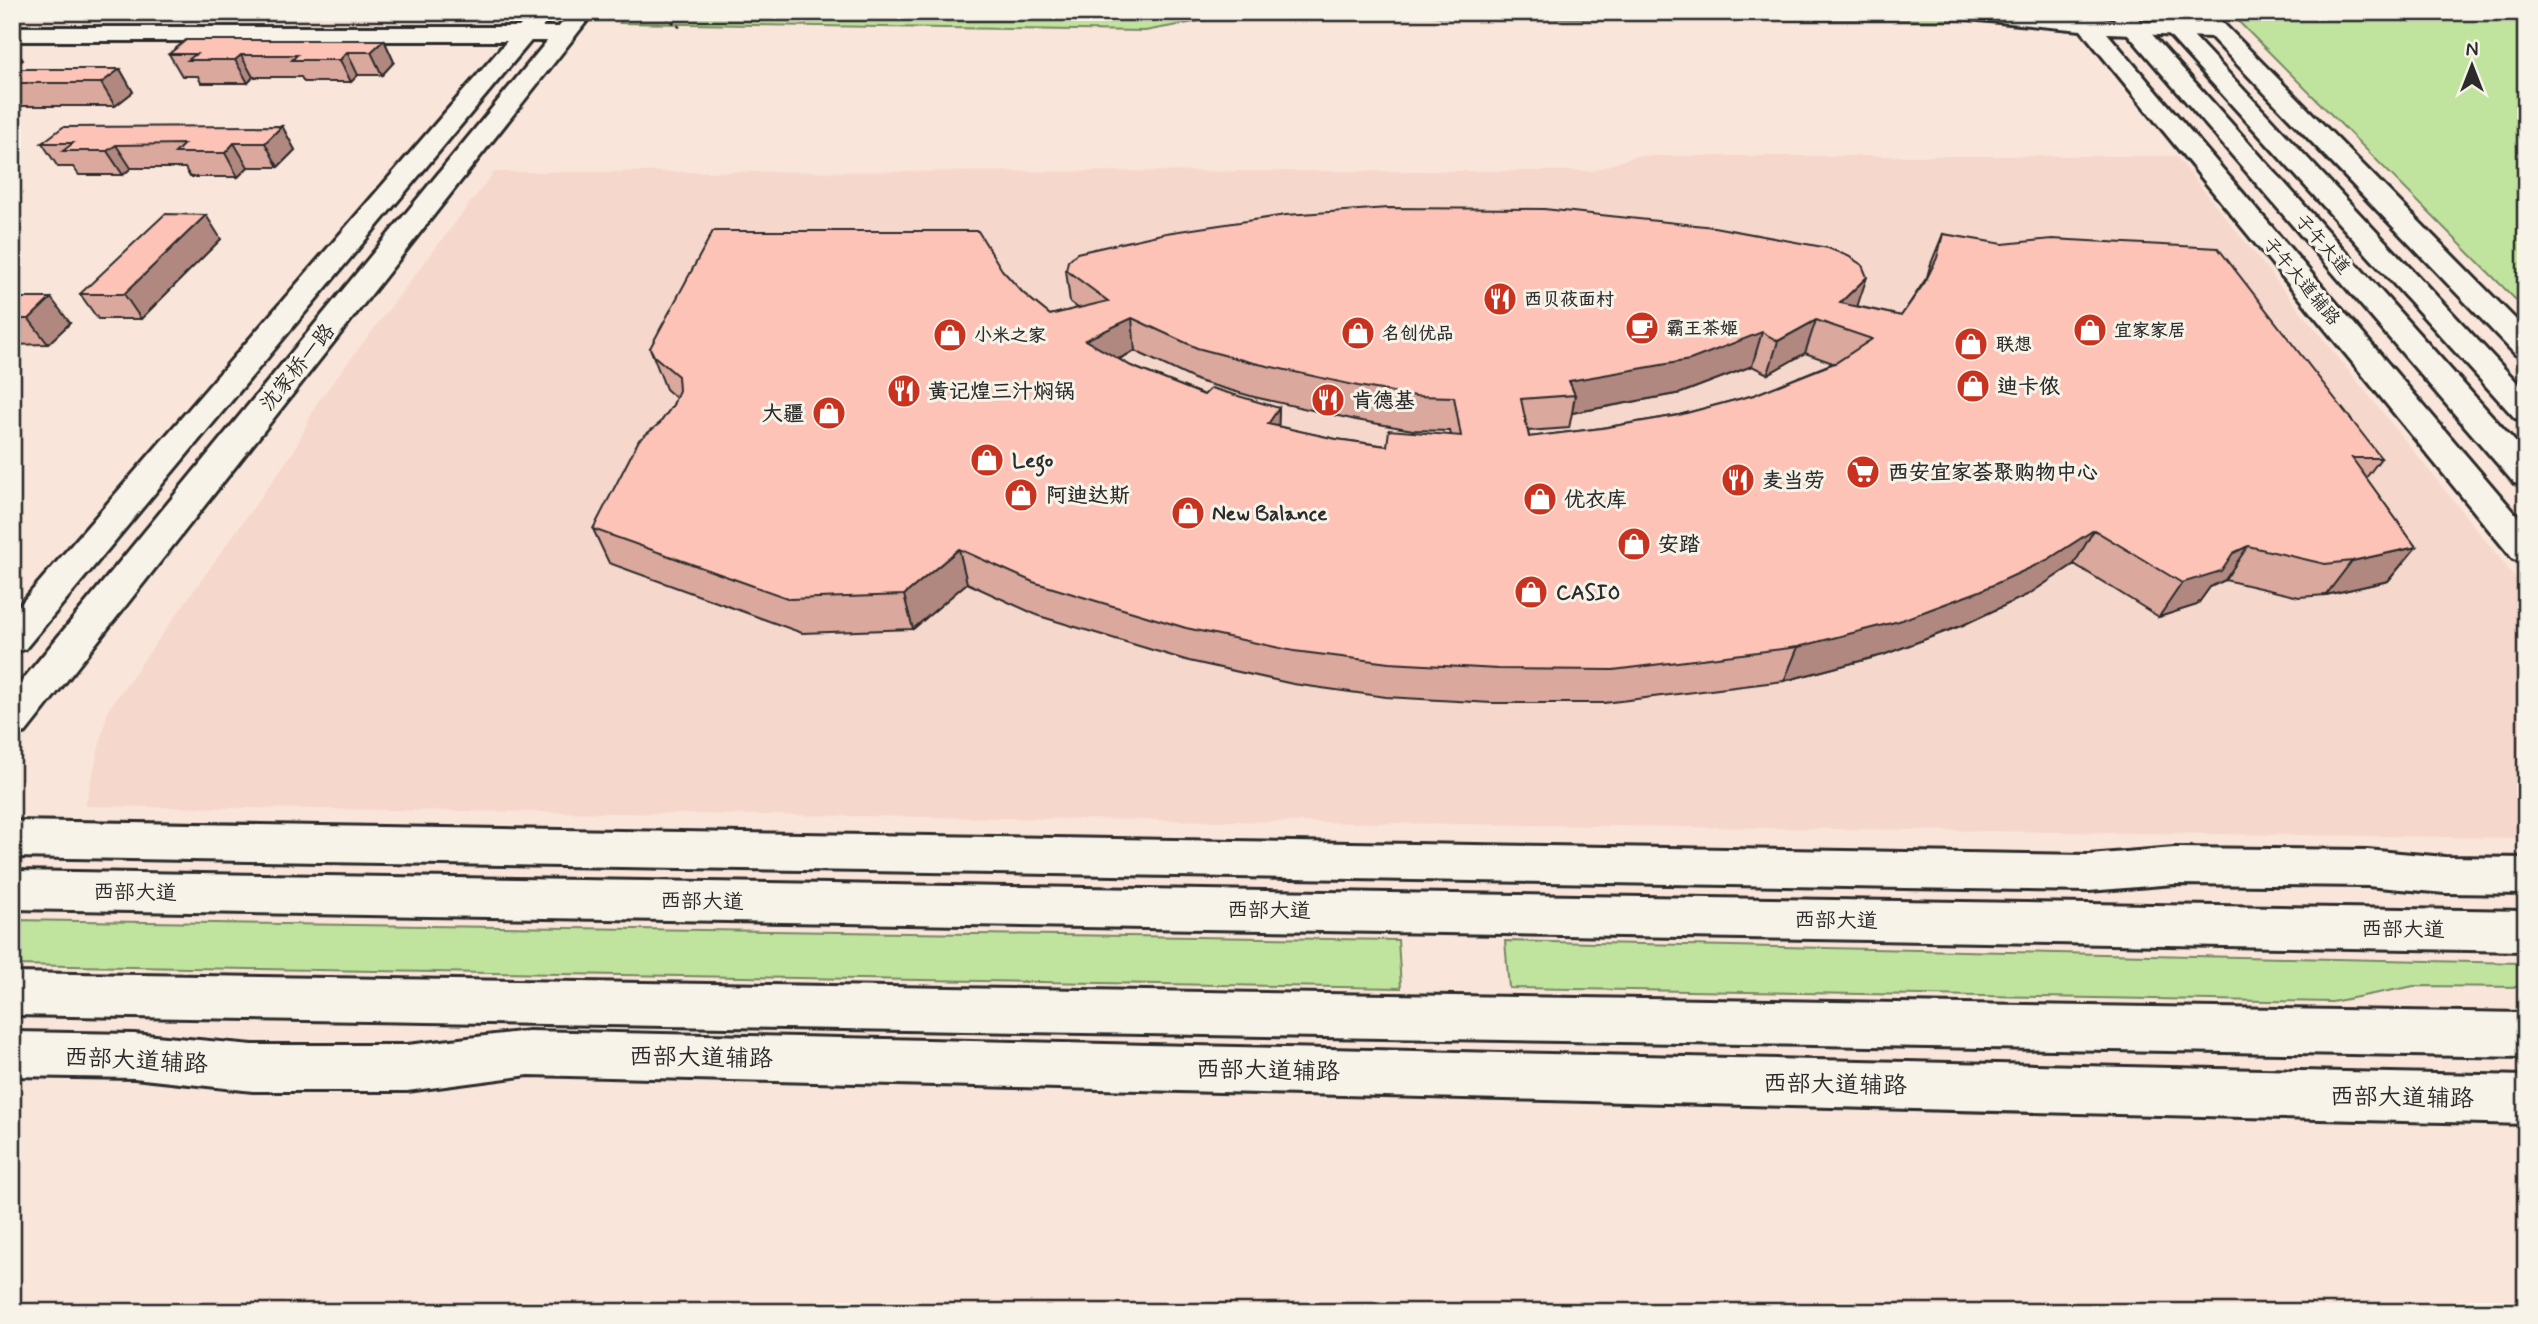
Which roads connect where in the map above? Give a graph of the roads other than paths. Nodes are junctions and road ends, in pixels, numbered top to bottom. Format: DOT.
graph roads {
  1 [pos="1969,12"];
  2 [pos="2083,18"];
  3 [pos="2127,20"];
  4 [pos="2167,21"];
  5 [pos="2209,21"];
  6 [pos="554,23"];
  7 [pos="12,34"];
  8 [pos="2526,348"];
  9 [pos="2526,411"];
  10 [pos="2526,475"];
  11 [pos="2526,550"];
  12 [pos="12,639"];
  13 [pos="12,721"];
  14 [pos="12,839"];
  15 [pos="2526,876"];
  16 [pos="12,890"];
  17 [pos="2525,932"];
  18 [pos="12,994"];
  19 [pos="2526,1035"];
  20 [pos="12,1054"];
  21 [pos="2526,1100"];
  1 -- 2 [label="main road"];
  2 -- 3 [label="main road"];
  2 -- 11 [label="main road, 子午大道辅路"];
  3 -- 4 [label="main road"];
  3 -- 10 [label="main road, 子午大道"];
  4 -- 5 [label="main road"];
  4 -- 9 [label="main road, 子午大道"];
  5 -- 8 [label="main road"];
  6 -- 7 [label="main road"];
  6 -- 12 [label="main road, 沈家桥一路"];
  6 -- 13 [label="main road, 沈家桥一路"];
  14 -- 15 [label="main road"];
  16 -- 17 [label="main road, 西部大道"];
  18 -- 19 [label="main road"];
  20 -- 21 [label="main road, 西部大道辅路"];
}
